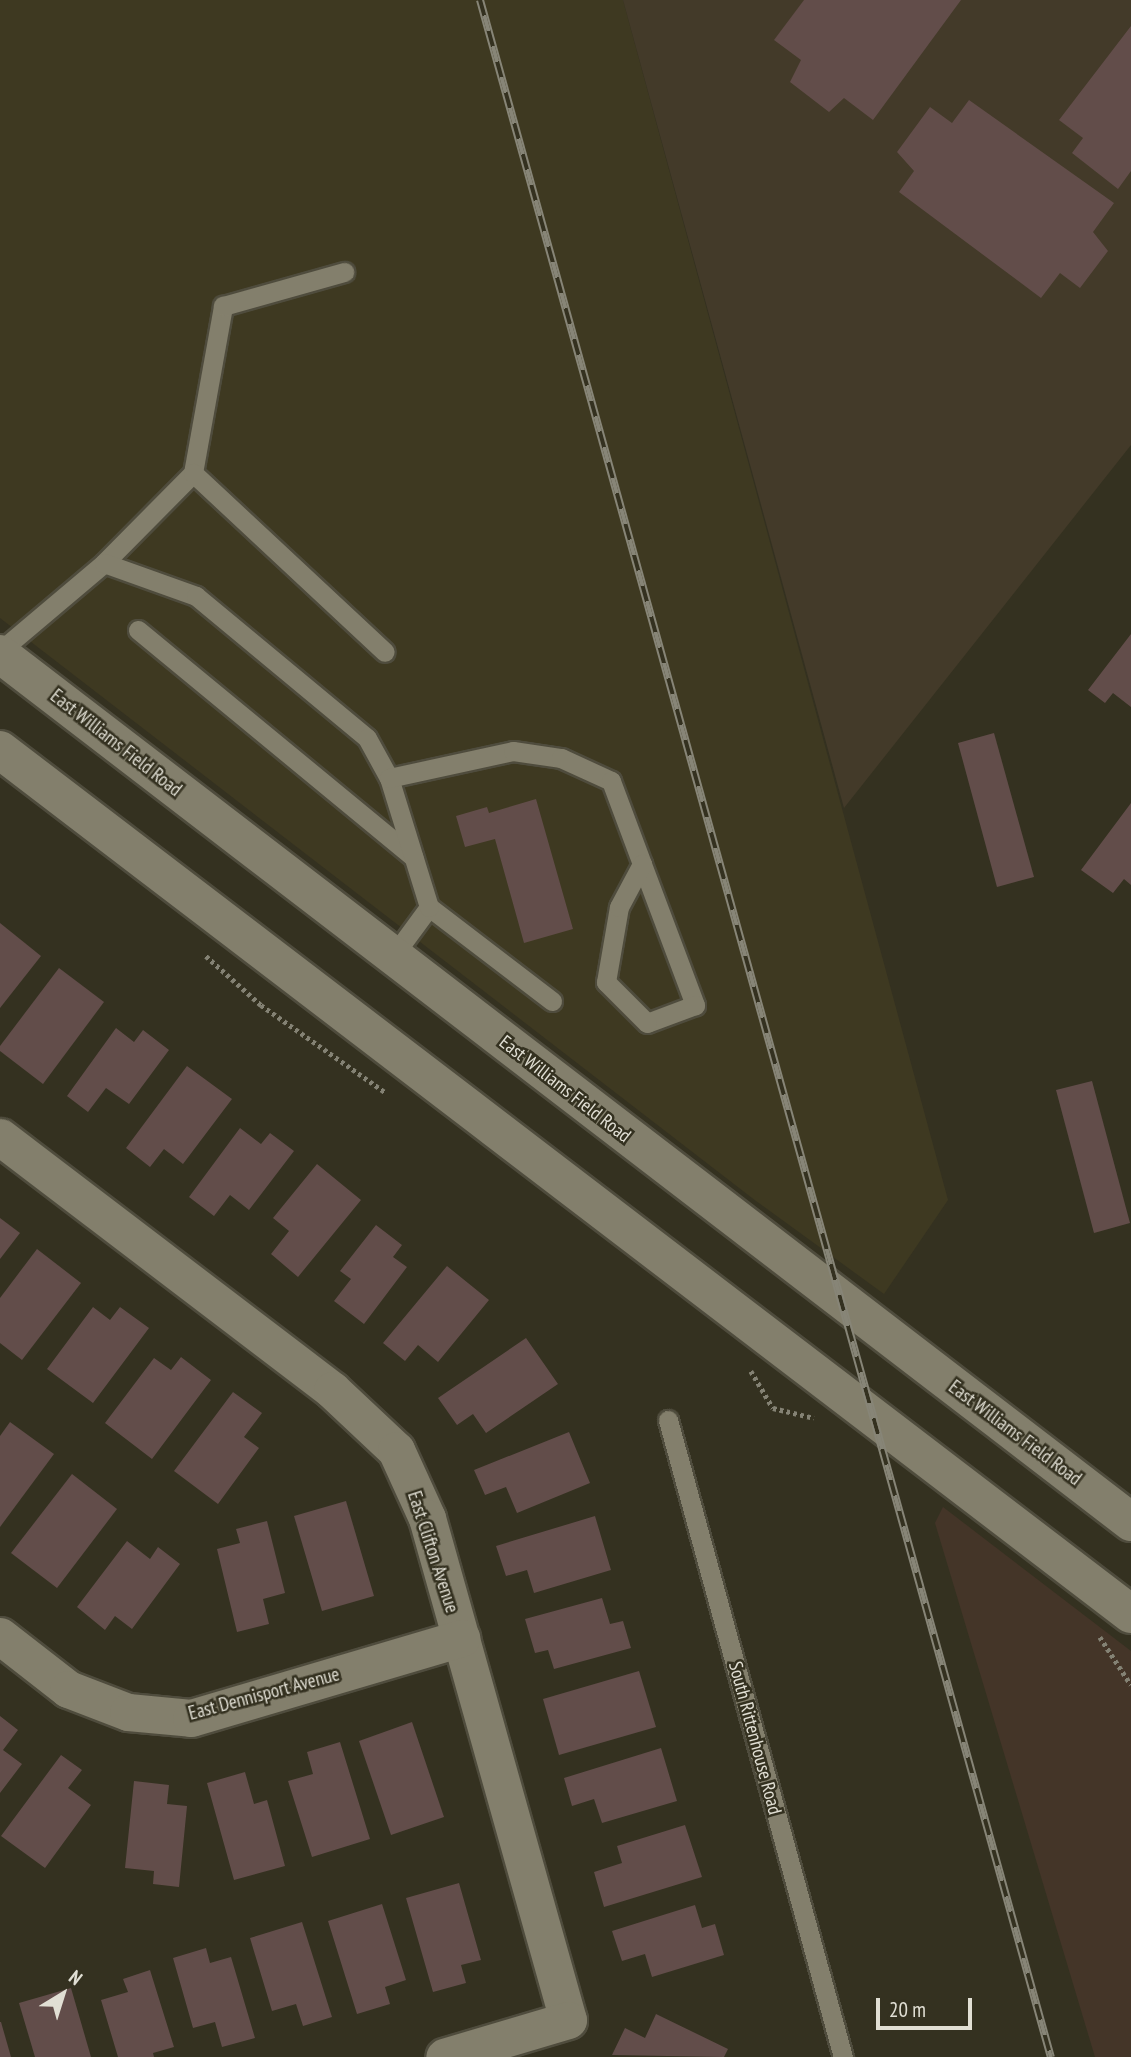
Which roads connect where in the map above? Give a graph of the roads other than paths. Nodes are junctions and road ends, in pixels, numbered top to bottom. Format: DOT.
graph roads {
  1 [pos="344,272"];
  2 [pos="193,472"];
  3 [pos="104,563"];
  4 [pos="138,630"];
  5 [pos="0,652"];
  6 [pos="385,652"];
  7 [pos="0,750"];
  8 [pos="389,778"];
  9 [pos="414,858"];
  10 [pos="642,864"];
  11 [pos="429,907"];
  12 [pos="393,957"];
  13 [pos="552,1001"];
  14 [pos="0,1137"];
  15 [pos="668,1420"];
  16 [pos="1131,1522"];
  17 [pos="1131,1614"];
  18 [pos="0,1636"];
  19 [pos="461,1638"];
  20 [pos="444,2057"];
  21 [pos="843,2057"];
  1 -- 2 [label="lane"];
  2 -- 3 [label="lane"];
  2 -- 6 [label="lane"];
  3 -- 5 [label="lane"];
  3 -- 8 [label="lane"];
  4 -- 9 [label="lane"];
  5 -- 12 [label="main road, East Williams Field Road"];
  7 -- 17 [label="main road"];
  8 -- 9 [label="lane"];
  8 -- 10 [label="lane"];
  9 -- 11 [label="lane"];
  10 -- 10 [label="lane"];
  11 -- 12 [label="lane"];
  11 -- 13 [label="lane"];
  12 -- 16 [label="main road, East Williams Field Road"];
  14 -- 19 [label="street, East Clifton Avenue"];
  15 -- 21 [label="lane, South Rittenhouse Road"];
  18 -- 19 [label="street, East Dennisport Avenue"];
  19 -- 20 [label="street, East Clifton Avenue"];
}
